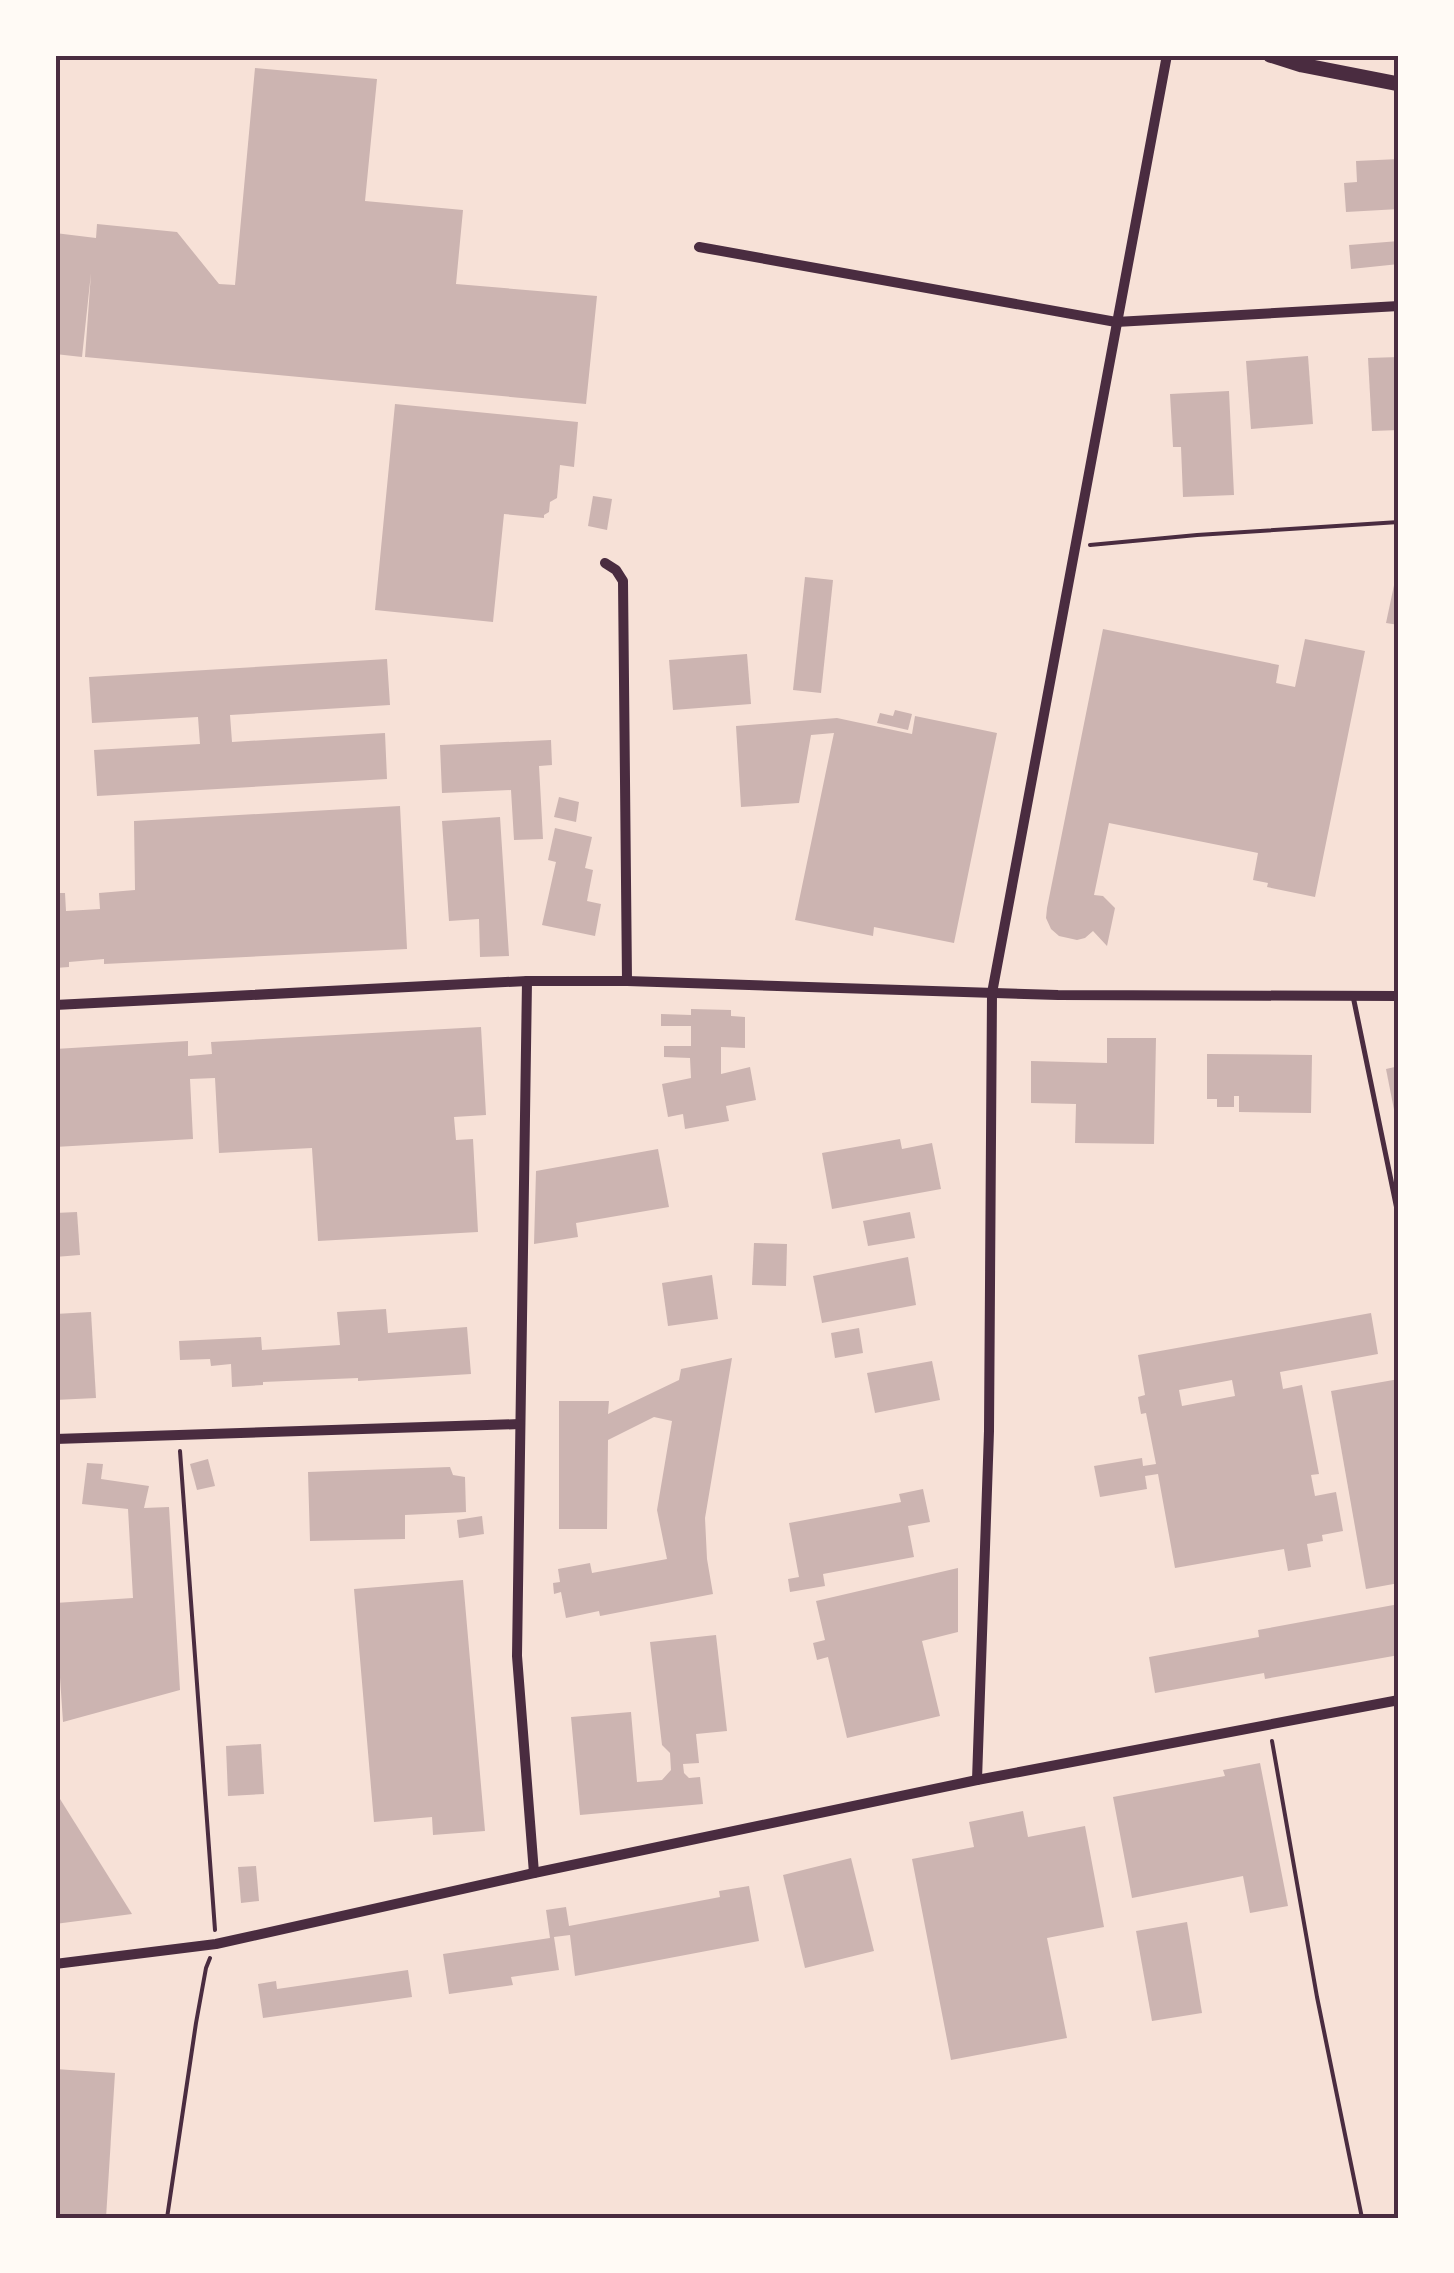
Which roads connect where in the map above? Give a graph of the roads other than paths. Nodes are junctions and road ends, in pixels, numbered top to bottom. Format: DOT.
graph roads {
  1 [pos="1167,55"];
  2 [pos="1270,55"];
  3 [pos="1399,84"];
  4 [pos="699,247"];
  5 [pos="1399,306"];
  6 [pos="1116,322"];
  7 [pos="605,562"];
  8 [pos="527,981"];
  9 [pos="627,981"];
  10 [pos="992,993"];
  11 [pos="1354,996"];
  12 [pos="1399,996"];
  13 [pos="55,1005"];
  14 [pos="1399,1218"];
  15 [pos="520,1424"];
  16 [pos="55,1439"];
  17 [pos="1399,1700"];
  18 [pos="977,1780"];
  19 [pos="534,1873"];
  20 [pos="55,1964"];
  1 -- 6 [label="street"];
  2 -- 3 [label="main road"];
  4 -- 6 [label="street"];
  5 -- 6 [label="street"];
  6 -- 10 [label="street"];
  7 -- 9 [label="street"];
  8 -- 9 [label="street"];
  8 -- 13 [label="street"];
  8 -- 15 [label="street"];
  9 -- 10 [label="street"];
  10 -- 11 [label="street"];
  10 -- 18 [label="street"];
  11 -- 12 [label="street"];
  11 -- 14 [label="lane"];
  15 -- 16 [label="street"];
  15 -- 19 [label="street"];
  17 -- 18 [label="street"];
  18 -- 19 [label="street"];
  19 -- 20 [label="street"];
}
